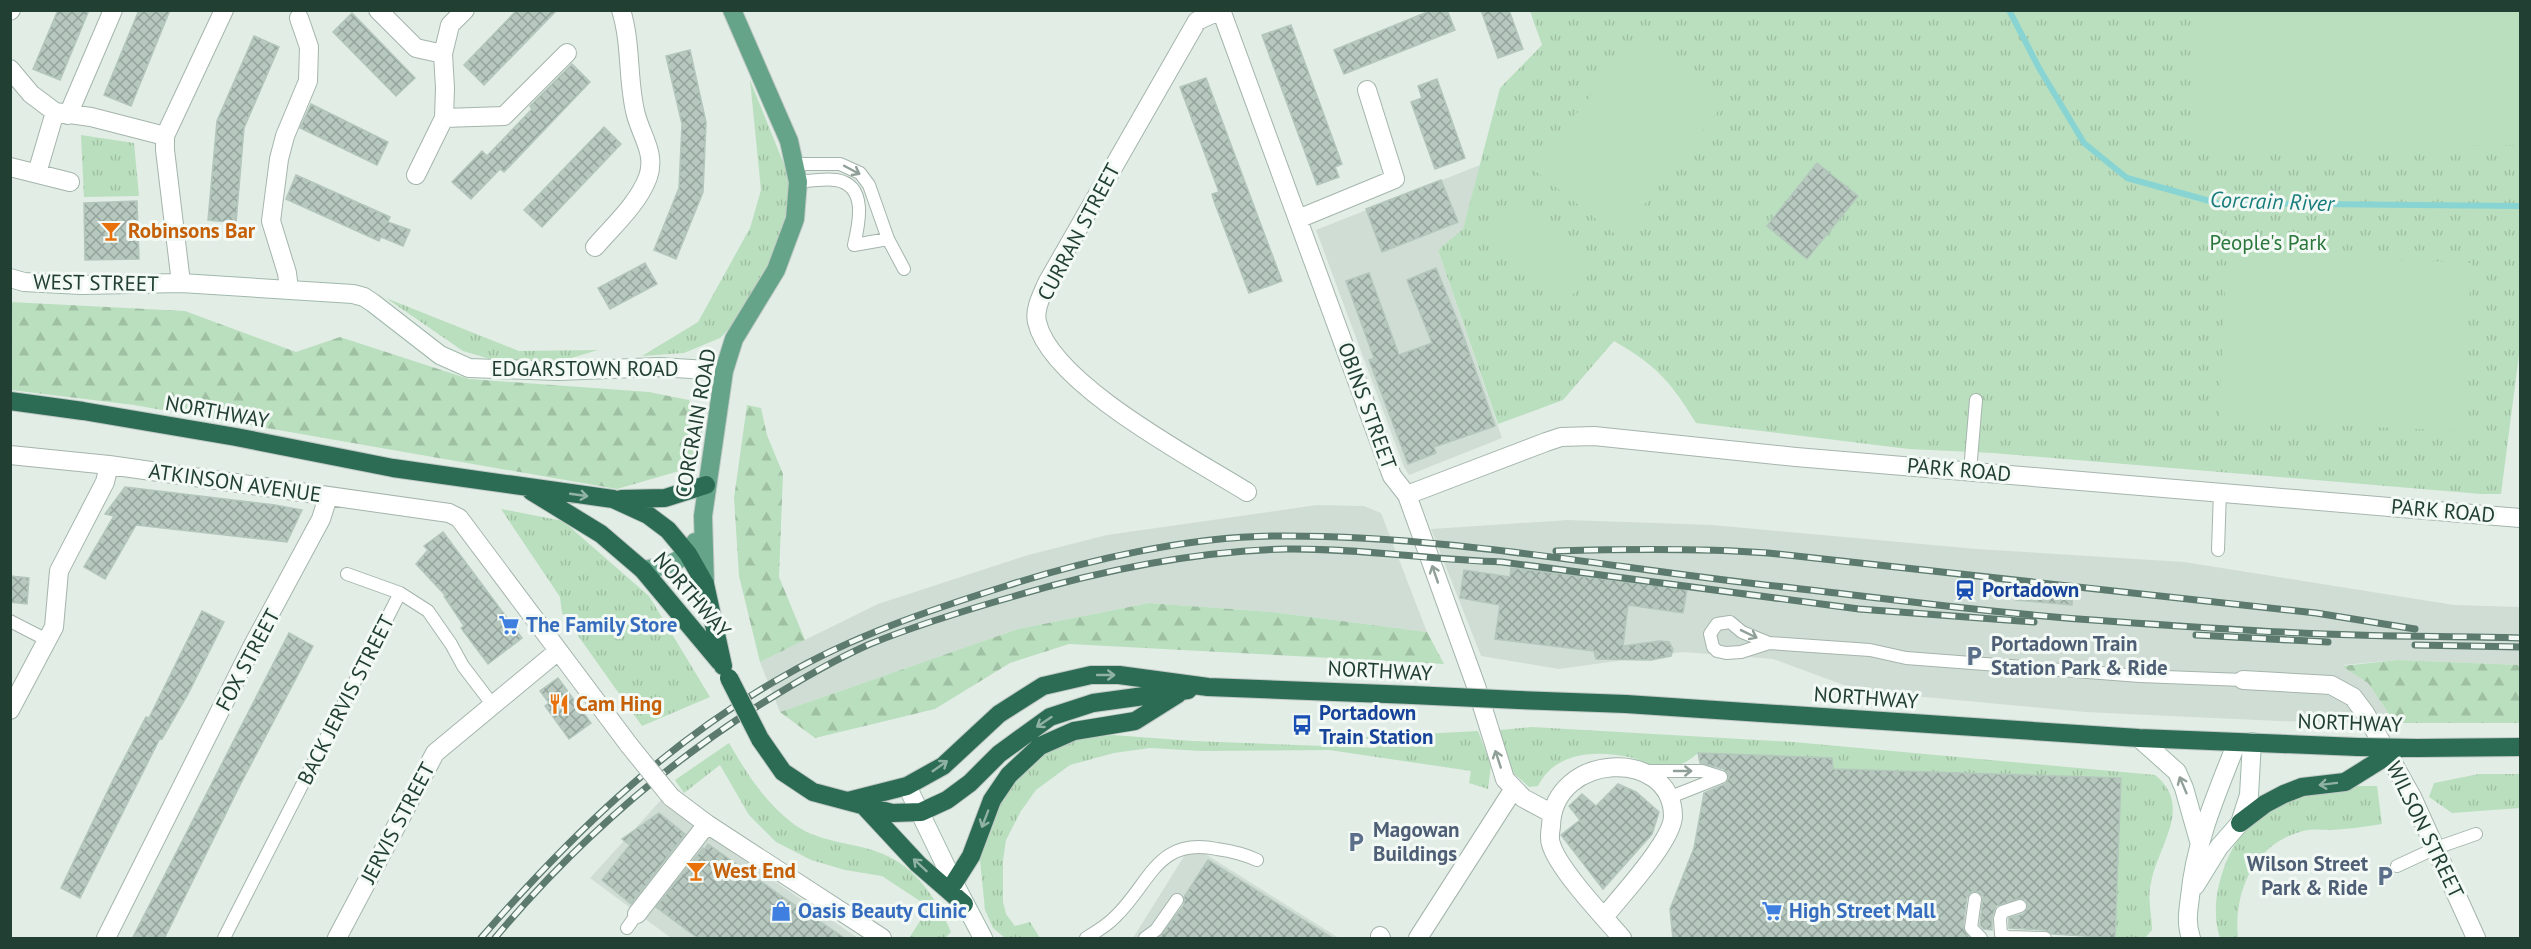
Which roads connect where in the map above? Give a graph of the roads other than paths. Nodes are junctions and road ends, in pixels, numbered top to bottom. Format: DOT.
graph roads {
  1 [pos="113,10"];
  2 [pos="224,10"];
  3 [pos="378,10"];
  4 [pos="465,10"];
  5 [pos="621,10"];
  6 [pos="732,10"];
  7 [pos="1221,11"];
  8 [pos="299,18"];
  9 [pos="567,53"];
  10 [pos="443,54"];
  11 [pos="10,69"];
  12 [pos="1367,90"];
  13 [pos="62,113"];
  14 [pos="444,118"];
  15 [pos="165,136"];
  16 [pos="795,164"];
  17 [pos="10,167"];
  18 [pos="37,173"];
  19 [pos="416,175"];
  20 [pos="70,182"];
  21 [pos="798,182"];
  22 [pos="1298,219"];
  23 [pos="888,240"];
  24 [pos="595,247"];
  25 [pos="904,269"];
  26 [pos="10,278"];
  27 [pos="181,283"];
  28 [pos="289,289"];
  29 [pos="724,371"];
  30 [pos="1977,400"];
  31 [pos="10,401"];
  32 [pos="10,455"];
  33 [pos="109,465"];
  34 [pos="1970,471"];
  35 [pos="706,485"];
  36 [pos="522,486"];
  37 [pos="1247,492"];
  38 [pos="2220,492"];
  39 [pos="1407,495"];
  40 [pos="328,497"];
  41 [pos="613,500"];
  42 [pos="2520,518"];
  43 [pos="703,527"];
  44 [pos="2218,549"];
  45 [pos="688,554"];
  46 [pos="643,570"];
  47 [pos="347,574"];
  48 [pos="705,584"];
  49 [pos="400,593"];
  50 [pos="10,621"];
  51 [pos="47,640"];
  52 [pos="1769,643"];
  53 [pos="558,651"];
  54 [pos="726,672"];
  55 [pos="2243,680"];
  56 [pos="1208,687"];
  57 [pos="1182,691"];
  58 [pos="492,704"];
  59 [pos="10,710"];
  60 [pos="2139,738"];
  61 [pos="2244,742"];
  62 [pos="2520,747"];
  63 [pos="2408,748"];
  64 [pos="1645,771"];
  65 [pos="1513,790"];
  66 [pos="1668,798"];
  67 [pos="914,799"];
  68 [pos="860,802"];
  69 [pos="1551,813"];
  70 [pos="2240,823"];
  71 [pos="707,824"];
  72 [pos="2476,834"];
  73 [pos="2199,841"];
  74 [pos="2436,848"];
  75 [pos="1257,860"];
  76 [pos="2397,866"];
  77 [pos="954,883"];
  78 [pos="2190,896"];
  79 [pos="1975,899"];
  80 [pos="1177,900"];
  81 [pos="964,904"];
  82 [pos="2020,906"];
  83 [pos="1604,917"];
  84 [pos="632,921"];
  85 [pos="1087,938"];
  86 [pos="106,939"];
  87 [pos="225,939"];
  88 [pos="337,939"];
  89 [pos="882,939"];
  90 [pos="983,939"];
  91 [pos="1146,939"];
  92 [pos="1418,939"];
  93 [pos="1622,939"];
  94 [pos="1981,939"];
  95 [pos="2045,939"];
  96 [pos="2191,939"];
  97 [pos="2476,939"];
  1 -- 13 [label="street"];
  2 -- 15 [label="street"];
  3 -- 10 [label="street"];
  4 -- 10 [label="street"];
  5 -- 24 [label="street"];
  6 -- 16 [label="main road, CORCRAIN ROAD"];
  7 -- 22 [label="street, OBINS STREET"];
  7 -- 37 [label="street, CURRAN STREET"];
  8 -- 28 [label="street"];
  9 -- 14 [label="street"];
  10 -- 14 [label="street"];
  11 -- 13 [label="street"];
  12 -- 22 [label="street"];
  13 -- 15 [label="street"];
  13 -- 18 [label="street"];
  14 -- 19 [label="street"];
  15 -- 27 [label="street"];
  16 -- 21 [label="main road, CORCRAIN ROAD"];
  16 -- 23 [label="lane, one-way"];
  17 -- 18 [label="street"];
  18 -- 20 [label="street"];
  21 -- 23 [label="lane"];
  21 -- 29 [label="main road, CORCRAIN ROAD"];
  22 -- 39 [label="street, OBINS STREET"];
  23 -- 25 [label="lane"];
  26 -- 27 [label="street, WEST STREET"];
  27 -- 28 [label="street, EDGARSTOWN ROAD"];
  28 -- 29 [label="street, EDGARSTOWN ROAD"];
  29 -- 35 [label="main road, CORCRAIN ROAD"];
  30 -- 34 [label="lane"];
  31 -- 36 [label="highway, NORTHWAY"];
  32 -- 33 [label="street, ATKINSON AVENUE"];
  33 -- 40 [label="street, ATKINSON AVENUE"];
  33 -- 51 [label="street"];
  34 -- 38 [label="street, PARK ROAD"];
  34 -- 39 [label="street, PARK ROAD"];
  35 -- 41 [label="highway"];
  35 -- 43 [label="main road, CORCRAIN ROAD"];
  36 -- 41 [label="highway, NORTHWAY, one-way"];
  36 -- 46 [label="highway, NORTHWAY"];
  38 -- 42 [label="street, PARK ROAD"];
  38 -- 44 [label="lane"];
  65 -- 39 [label="street, OBINS STREET, one-way"];
  40 -- 53 [label="street, ATKINSON AVENUE"];
  40 -- 86 [label="street, FOX STREET"];
  41 -- 45 [label="highway, NORTHWAY"];
  43 -- 45 [label="main road"];
  43 -- 48 [label="main road, CORCRAIN ROAD"];
  45 -- 46 [label="main road"];
  45 -- 48 [label="highway, NORTHWAY"];
  46 -- 54 [label="highway, NORTHWAY"];
  47 -- 49 [label="lane"];
  48 -- 54 [label="highway, NORTHWAY"];
  49 -- 58 [label="lane, BACK JERVIS STREET"];
  49 -- 87 [label="lane, BACK JERVIS STREET"];
  50 -- 51 [label="lane"];
  51 -- 59 [label="street"];
  52 -- 55 [label="lane"];
  53 -- 58 [label="street, JERVIS STREET"];
  53 -- 71 [label="street, bridge"];
  54 -- 68 [label="highway, NORTHWAY, bridge"];
  55 -- 74 [label="street, WILSON STREET"];
  56 -- 57 [label="highway, NORTHWAY"];
  56 -- 60 [label="highway, NORTHWAY, bridge"];
  67 -- 56 [label="highway, NORTHWAY, one-way"];
  57 -- 67 [label="highway, NORTHWAY, one-way"];
  57 -- 77 [label="highway, one-way"];
  58 -- 88 [label="street, JERVIS STREET"];
  60 -- 61 [label="highway, NORTHWAY"];
  73 -- 60 [label="street, one-way"];
  61 -- 63 [label="highway, NORTHWAY, bridge"];
  61 -- 70 [label="street"];
  61 -- 73 [label="street"];
  62 -- 63 [label="highway, NORTHWAY"];
  63 -- 70 [label="highway, one-way, bridge"];
  64 -- 66 [label="street"];
  64 -- 66 [label="lane, one-way"];
  64 -- 69 [label="street"];
  65 -- 69 [label="street, OBINS STREET"];
  65 -- 92 [label="street"];
  66 -- 83 [label="street"];
  67 -- 68 [label="highway, NORTHWAY"];
  67 -- 68 [label="highway, NORTHWAY"];
  67 -- 77 [label="street"];
  81 -- 68 [label="highway, one-way"];
  69 -- 83 [label="street"];
  70 -- 78 [label="street"];
  71 -- 84 [label="street"];
  71 -- 89 [label="street"];
  72 -- 74 [label="lane"];
  73 -- 78 [label="street"];
  74 -- 76 [label="lane"];
  74 -- 97 [label="street, WILSON STREET"];
  75 -- 85 [label="lane"];
  77 -- 81 [label="street"];
  78 -- 96 [label="street"];
  79 -- 94 [label="lane"];
  80 -- 91 [label="lane"];
  81 -- 90 [label="street"];
  82 -- 95 [label="lane"];
  83 -- 93 [label="street"];
}
